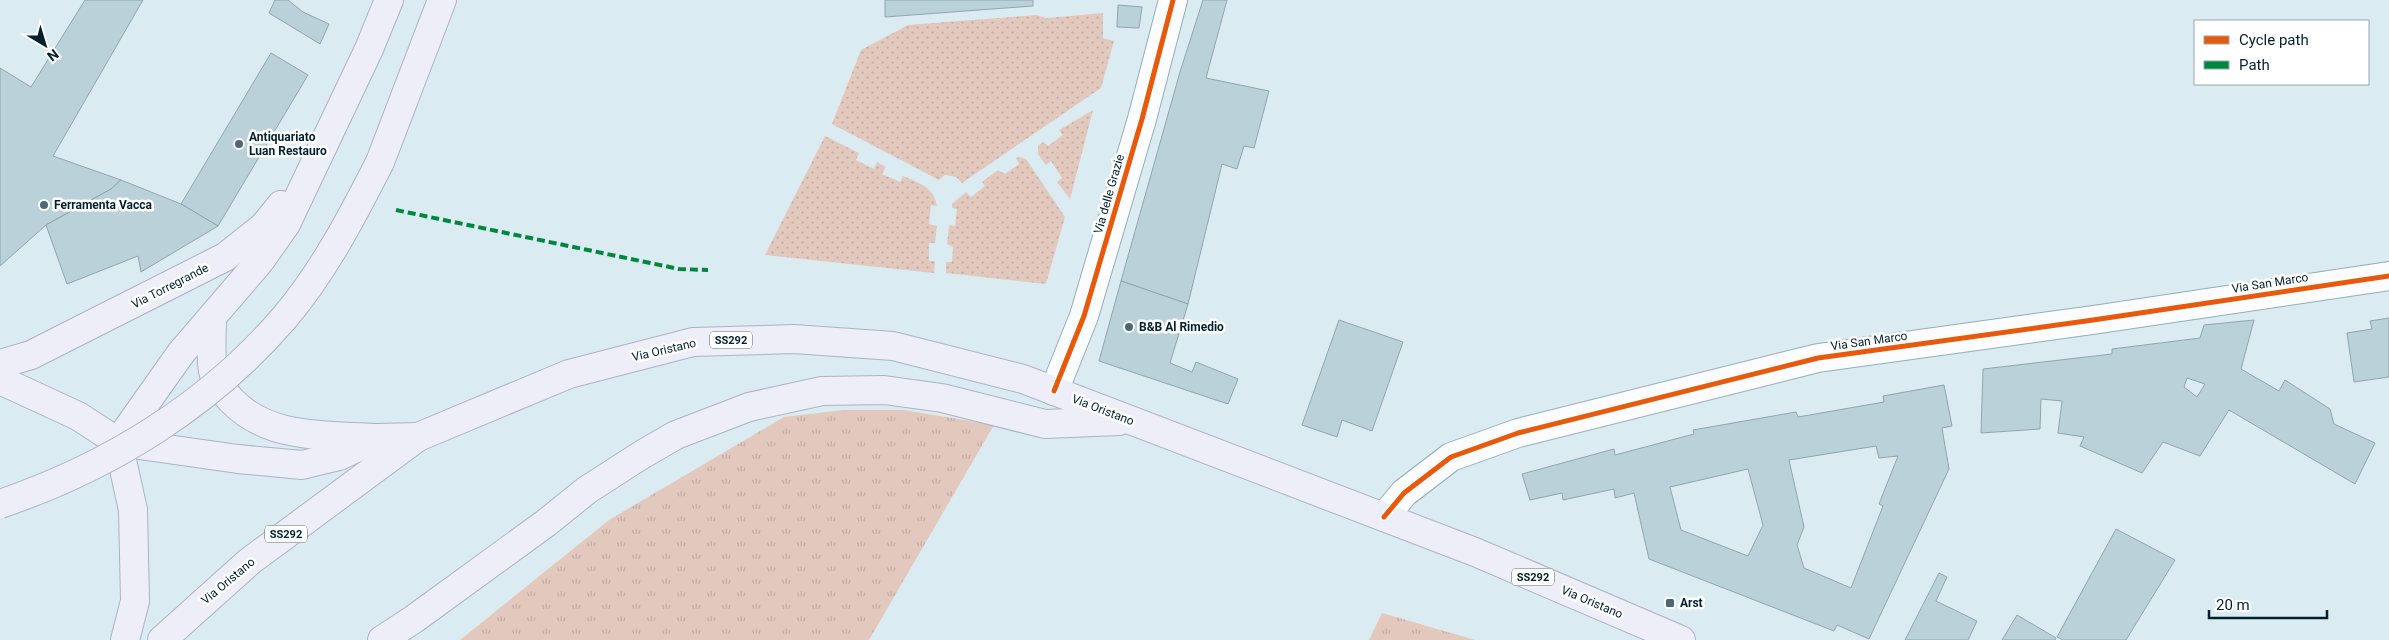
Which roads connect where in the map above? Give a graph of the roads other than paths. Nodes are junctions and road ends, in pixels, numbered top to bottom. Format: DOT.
graph roads {
  1 [pos="389,0"];
  2 [pos="442,0"];
  3 [pos="1173,0"];
  4 [pos="313,168"];
  5 [pos="2389,276"];
  6 [pos="212,317"];
  7 [pos="0,364"];
  8 [pos="0,380"];
  9 [pos="1054,391"];
  10 [pos="1131,420"];
  11 [pos="418,437"];
  12 [pos="378,438"];
  13 [pos="118,442"];
  14 [pos="0,504"];
  15 [pos="1384,516"];
  16 [pos="125,640"];
  17 [pos="162,640"];
  18 [pos="382,640"];
  19 [pos="1681,640"];
  1 -- 4 [label="main road, Via Torregrande"];
  2 -- 14 [label="main road, bridge"];
  3 -- 9 [label="street, Via delle Grazie"];
  4 -- 6 [label="main road, Via Torregrande"];
  4 -- 7 [label="main road, Via Torregrande"];
  5 -- 15 [label="street, Via San Marco"];
  6 -- 12 [label="main road"];
  6 -- 13 [label="main road, Via Torregrande"];
  8 -- 13 [label="main road, SS292"];
  9 -- 10 [label="main road, Via Oristano / SS292"];
  9 -- 11 [label="main road, Via Oristano / SS292"];
  10 -- 15 [label="main road, Via Oristano / SS292"];
  10 -- 18 [label="main road"];
  11 -- 12 [label="main road, Via Oristano / SS292"];
  11 -- 17 [label="main road, Via Oristano / SS292"];
  12 -- 13 [label="main road, Via Oristano / SS292"];
  13 -- 16 [label="main road"];
  15 -- 19 [label="main road, Via Oristano / SS292"];
}
